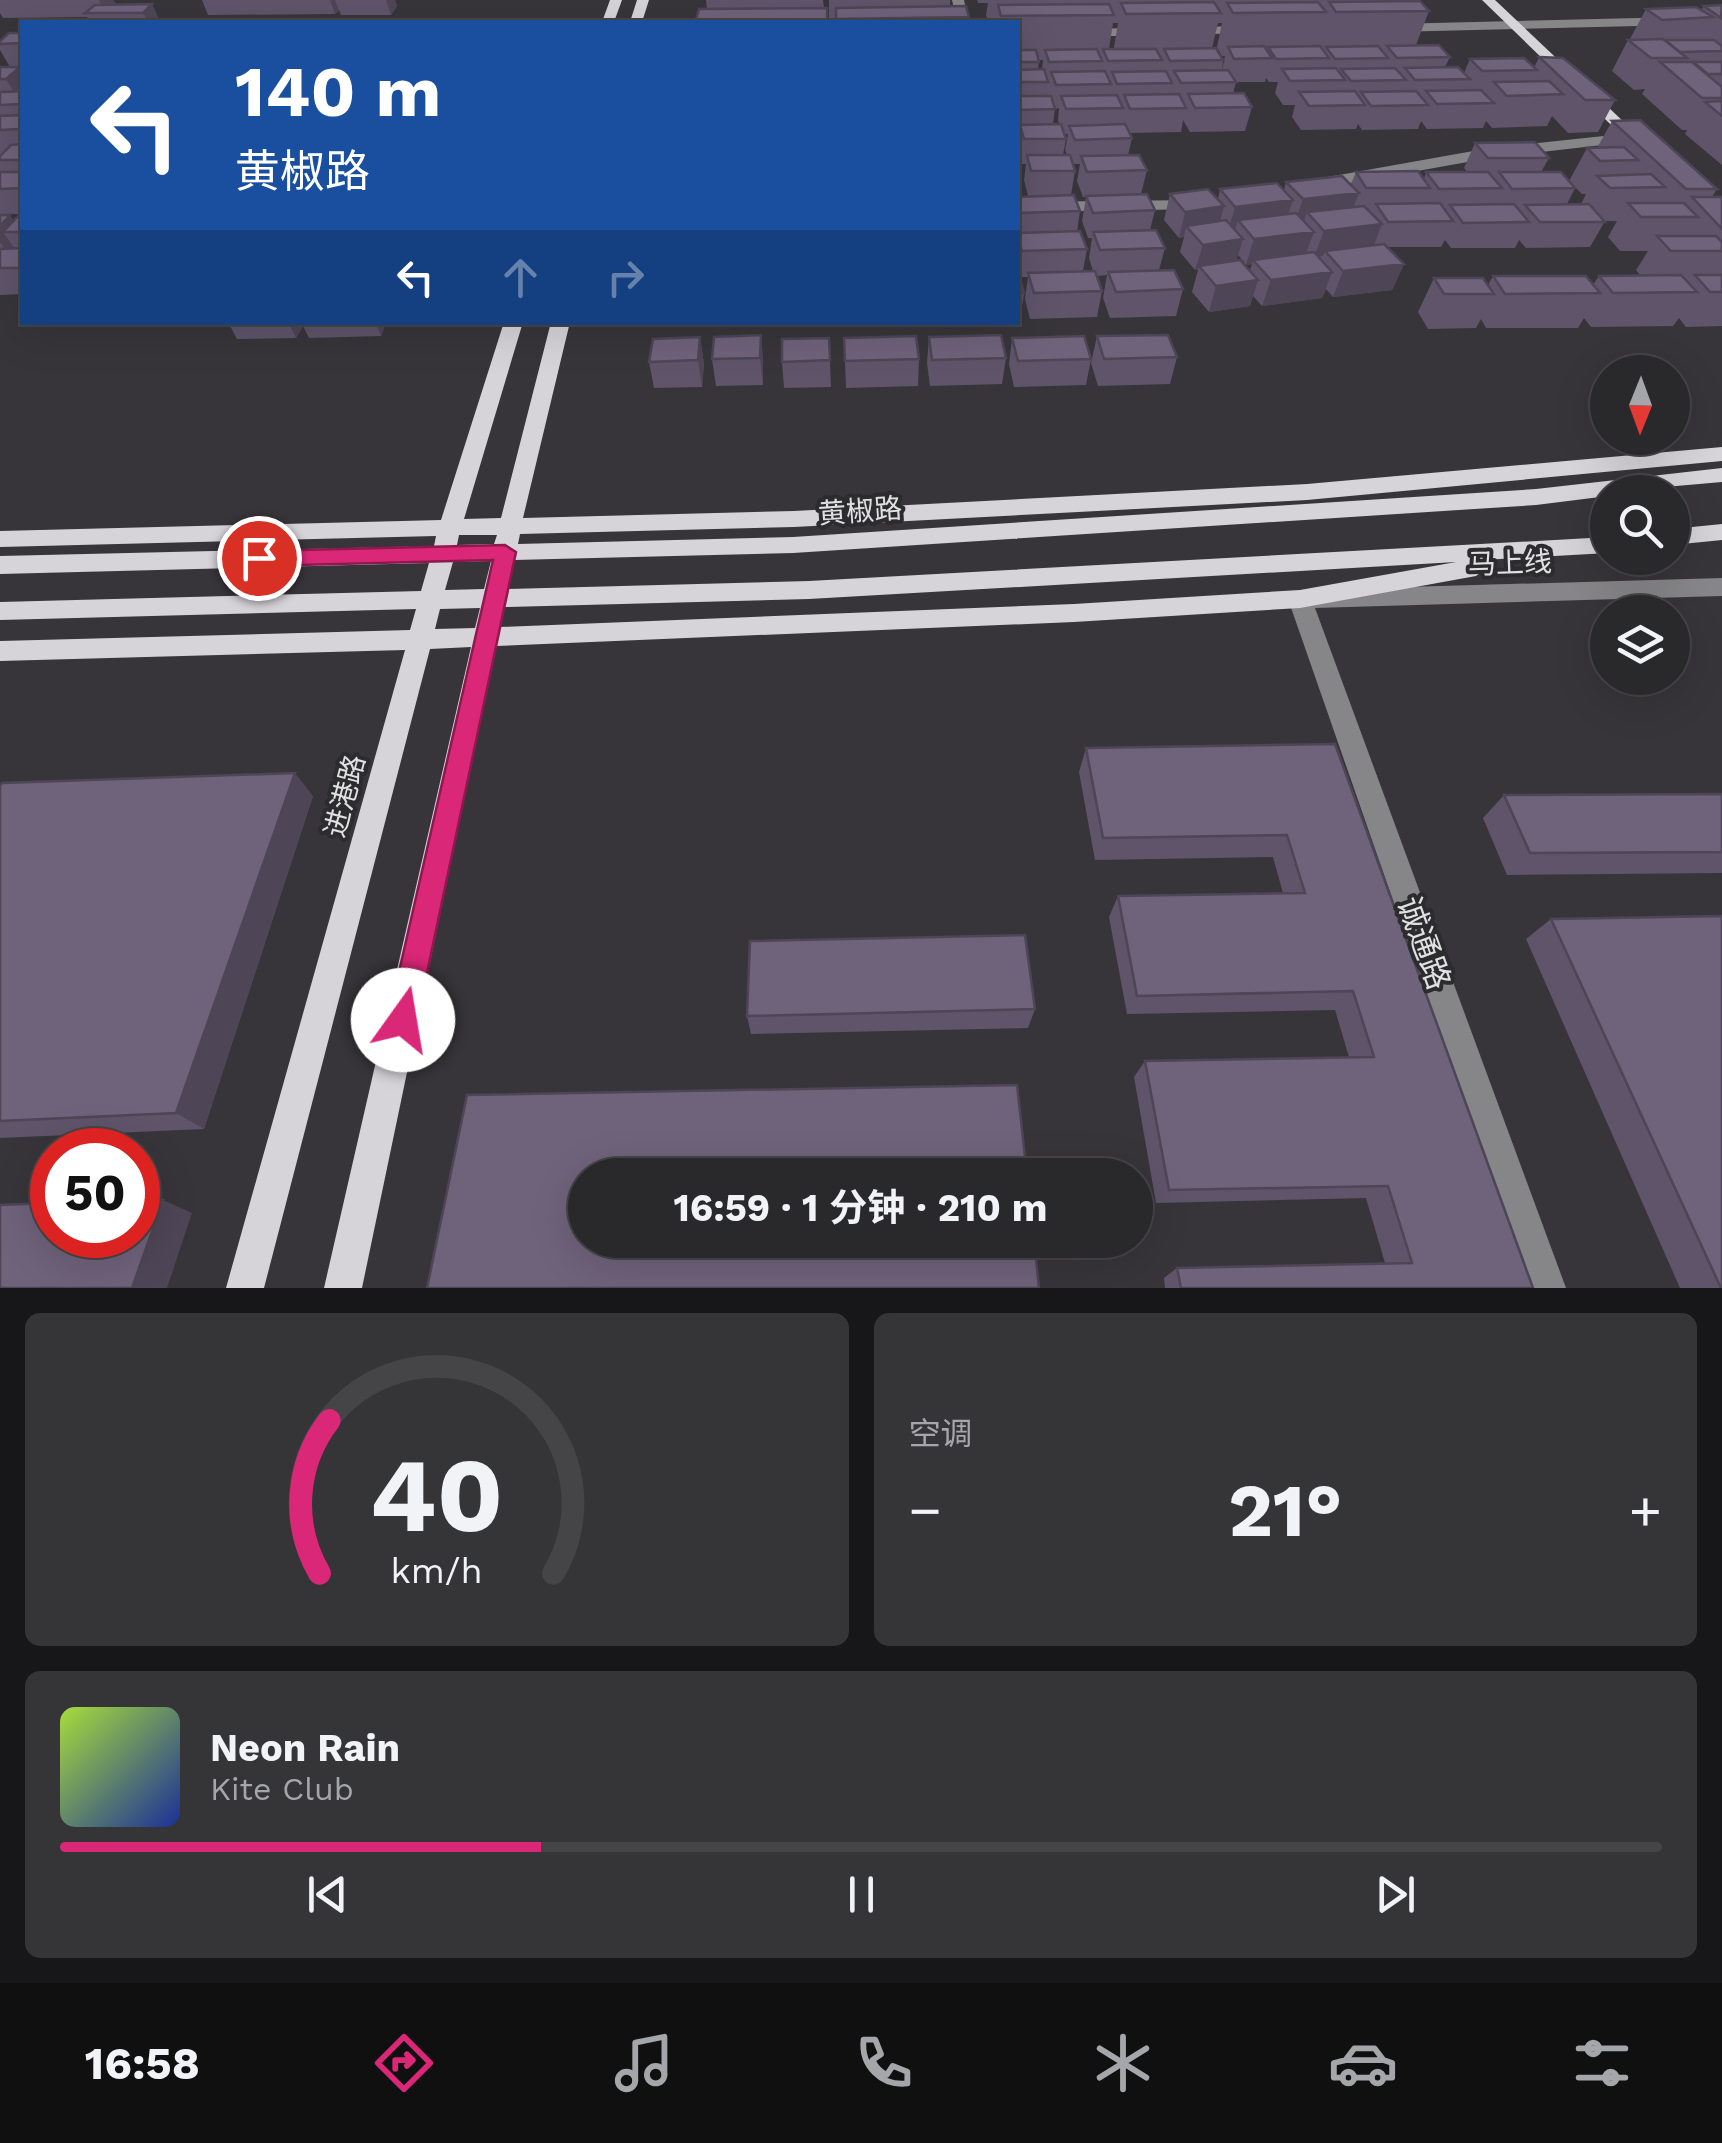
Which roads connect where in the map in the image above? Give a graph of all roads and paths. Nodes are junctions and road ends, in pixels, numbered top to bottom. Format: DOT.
graph roads {
  1 [pos="1488,0"];
  2 [pos="1722,20"];
  3 [pos="1517,27"];
  4 [pos="1377,29"];
  5 [pos="1277,30"];
  6 [pos="1020,34"];
  7 [pos="1632,138"];
  8 [pos="1658,163"];
  9 [pos="1286,189"];
  10 [pos="1212,202"];
  11 [pos="1020,207"];
  12 [pos="513,325"];
  13 [pos="560,325"];
  14 [pos="1722,454"];
  15 [pos="1722,476"];
  16 [pos="1722,532"];
  17 [pos="1690,535"];
  18 [pos="0,540"];
  19 [pos="508,540"];
  20 [pos="447,541"];
  21 [pos="1590,546"];
  22 [pos="1590,547"];
  23 [pos="0,565"];
  24 [pos="1722,587"];
  25 [pos="497,598"];
  26 [pos="1300,598"];
  27 [pos="432,601"];
  28 [pos="0,611"];
  29 [pos="488,636"];
  30 [pos="421,639"];
  31 [pos="0,651"];
  32 [pos="245,1288"];
  33 [pos="344,1288"];
  34 [pos="1547,1288"];
  1 -- 3 [label="main road"];
  2 -- 3 [label="street"];
  3 -- 4 [label="street"];
  3 -- 7 [label="main road"];
  5 -- 6 [label="street"];
  7 -- 8 [label="main road"];
  7 -- 9 [label="street"];
  10 -- 11 [label="street"];
  12 -- 20 [label="main road, 进港路"];
  13 -- 19 [label="main road"];
  14 -- 19 [label="main road"];
  15 -- 19 [label="main road, 黄椒路"];
  16 -- 17 [label="main road"];
  18 -- 20 [label="main road"];
  19 -- 20 [label="main road, 黄椒路"];
  19 -- 25 [label="main road"];
  20 -- 23 [label="main road, 黄椒路"];
  20 -- 27 [label="main road, 进港路"];
  21 -- 25 [label="main road"];
  22 -- 26 [label="main road"];
  24 -- 26 [label="street, 马上线"];
  25 -- 27 [label="main road"];
  25 -- 29 [label="main road"];
  26 -- 29 [label="main road"];
  26 -- 34 [label="street, 诚通路"];
  27 -- 28 [label="main road"];
  27 -- 30 [label="main road, 进港路"];
  29 -- 30 [label="main road"];
  29 -- 33 [label="main road"];
  30 -- 31 [label="main road"];
  30 -- 32 [label="main road, 进港路"];
}
